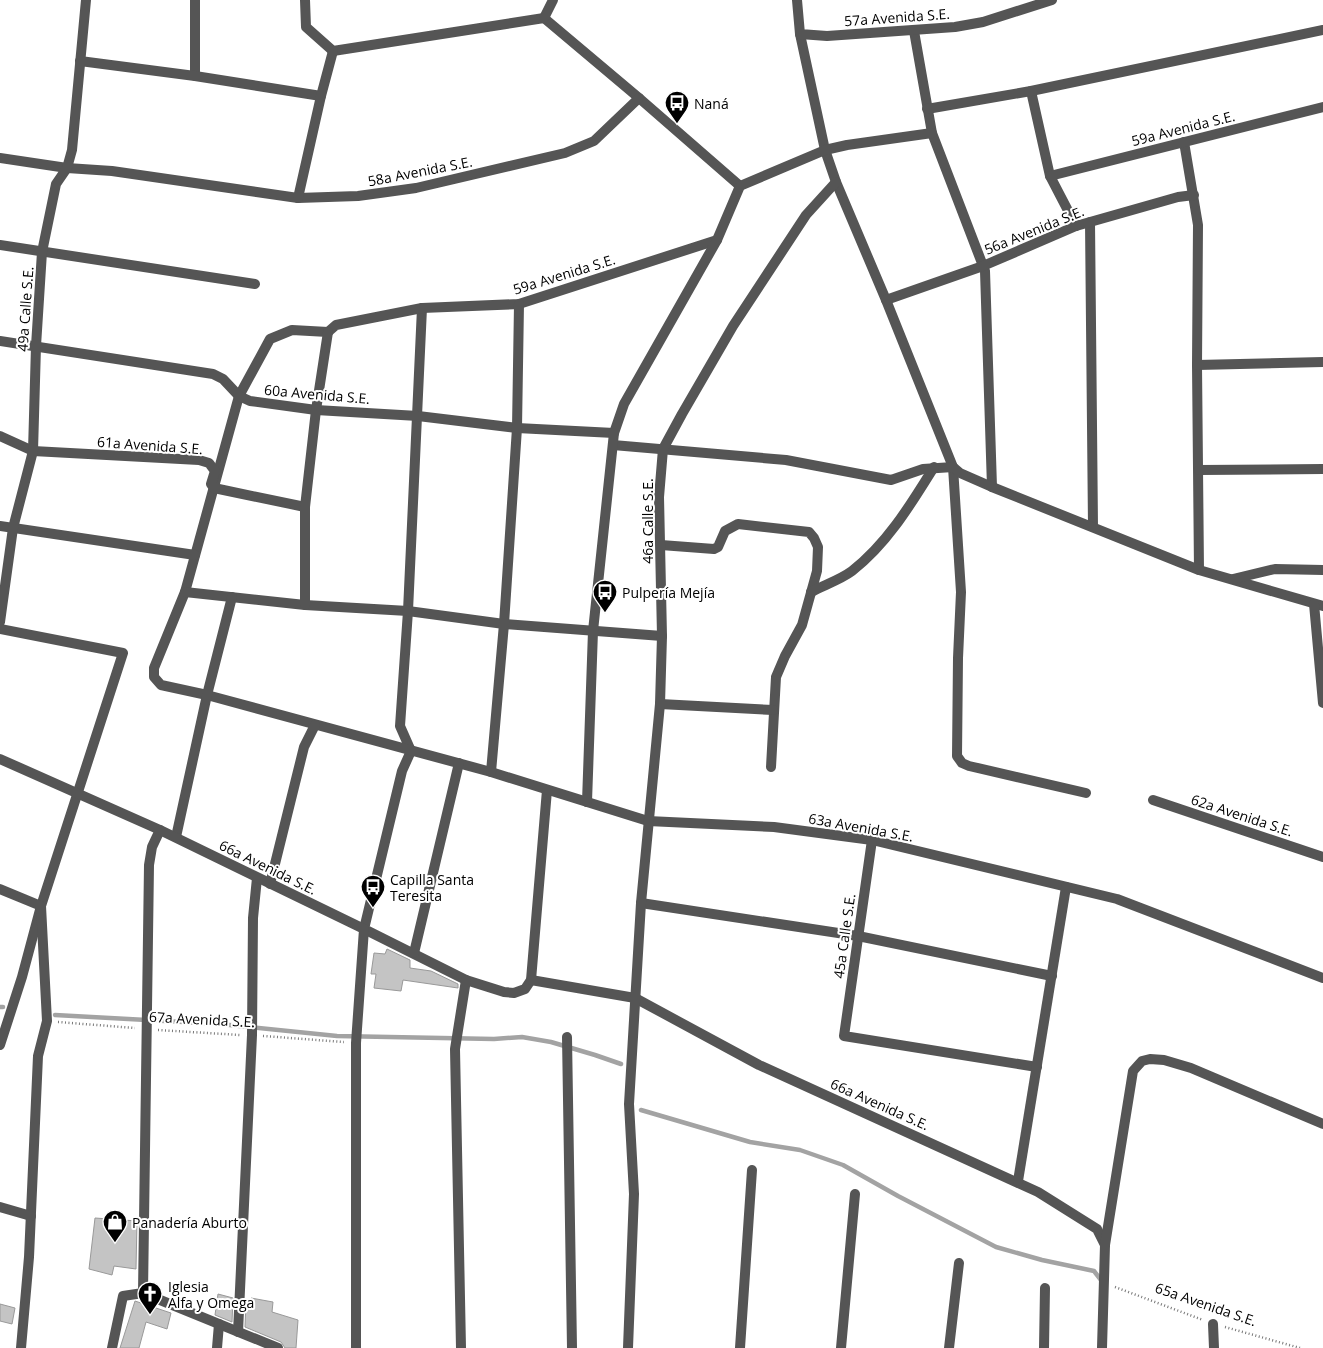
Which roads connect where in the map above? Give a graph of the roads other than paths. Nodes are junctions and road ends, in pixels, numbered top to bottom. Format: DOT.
graph roads {
  1 [pos="86,0"];
  2 [pos="195,0"];
  3 [pos="305,0"];
  4 [pos="553,0"];
  5 [pos="797,0"];
  6 [pos="1052,0"];
  7 [pos="544,18"];
  8 [pos="914,30"];
  9 [pos="1323,30"];
  10 [pos="800,34"];
  11 [pos="334,51"];
  12 [pos="80,61"];
  13 [pos="195,76"];
  14 [pos="1030,91"];
  15 [pos="321,96"];
  16 [pos="639,98"];
  17 [pos="1323,107"];
  18 [pos="927,109"];
  19 [pos="932,133"];
  20 [pos="1184,142"];
  21 [pos="825,150"];
  22 [pos="0,158"];
  23 [pos="67,168"];
  24 [pos="1050,176"];
  25 [pos="836,182"];
  26 [pos="740,186"];
  27 [pos="1194,196"];
  28 [pos="298,198"];
  29 [pos="1090,222"];
  30 [pos="1076,226"];
  31 [pos="718,240"];
  32 [pos="0,245"];
  33 [pos="42,252"];
  34 [pos="983,266"];
  35 [pos="255,284"];
  36 [pos="886,300"];
  37 [pos="519,304"];
  38 [pos="422,308"];
  39 [pos="328,332"];
  40 [pos="0,341"];
  41 [pos="36,346"];
  42 [pos="1323,362"];
  43 [pos="1197,365"];
  44 [pos="239,396"];
  45 [pos="316,410"];
  46 [pos="418,416"];
  47 [pos="517,428"];
  48 [pos="614,433"];
  49 [pos="0,436"];
  50 [pos="613,445"];
  51 [pos="663,449"];
  52 [pos="34,451"];
  53 [pos="953,467"];
  54 [pos="934,468"];
  55 [pos="1323,469"];
  56 [pos="1198,470"];
  57 [pos="992,487"];
  58 [pos="214,488"];
  59 [pos="305,507"];
  60 [pos="0,526"];
  61 [pos="1093,527"];
  62 [pos="13,528"];
  63 [pos="661,545"];
  64 [pos="196,555"];
  65 [pos="1199,570"];
  66 [pos="1323,570"];
  67 [pos="1231,579"];
  68 [pos="185,592"];
  69 [pos="811,592"];
  70 [pos="232,597"];
  71 [pos="305,605"];
  72 [pos="1319,605"];
  73 [pos="408,612"];
  74 [pos="0,622"];
  75 [pos="504,624"];
  76 [pos="0,629"];
  77 [pos="593,632"];
  78 [pos="662,636"];
  79 [pos="207,695"];
  80 [pos="1323,702"];
  81 [pos="660,704"];
  82 [pos="773,710"];
  83 [pos="315,725"];
  84 [pos="411,751"];
  85 [pos="0,759"];
  86 [pos="459,763"];
  87 [pos="771,767"];
  88 [pos="491,772"];
  89 [pos="547,790"];
  90 [pos="1086,793"];
  91 [pos="78,794"];
  92 [pos="1153,800"];
  93 [pos="587,802"];
  94 [pos="648,821"];
  95 [pos="160,830"];
  96 [pos="176,837"];
  97 [pos="872,840"];
  98 [pos="1323,857"];
  99 [pos="257,878"];
  100 [pos="270,884"];
  101 [pos="1066,886"];
  102 [pos="0,889"];
  103 [pos="640,903"];
  104 [pos="41,906"];
  105 [pos="364,929"];
  106 [pos="858,936"];
  107 [pos="414,954"];
  108 [pos="1052,976"];
  109 [pos="1323,978"];
  110 [pos="466,980"];
  111 [pos="528,985"];
  112 [pos="635,998"];
  113 [pos="567,1037"];
  114 [pos="0,1045"];
  115 [pos="1037,1067"];
  116 [pos="1323,1124"];
  117 [pos="752,1170"];
  118 [pos="1018,1182"];
  119 [pos="855,1194"];
  120 [pos="0,1207"];
  121 [pos="31,1216"];
  122 [pos="1105,1245"];
  123 [pos="959,1263"];
  124 [pos="1045,1288"];
  125 [pos="143,1293"];
  126 [pos="219,1324"];
  127 [pos="1213,1324"];
  128 [pos="238,1332"];
  129 [pos="21,1348"];
  130 [pos="112,1348"];
  131 [pos="217,1348"];
  132 [pos="278,1348"];
  133 [pos="356,1348"];
  134 [pos="461,1348"];
  135 [pos="572,1348"];
  136 [pos="628,1348"];
  137 [pos="740,1348"];
  138 [pos="841,1348"];
  139 [pos="949,1348"];
  140 [pos="1044,1348"];
  141 [pos="1102,1348"];
  142 [pos="1214,1348"];
  1 -- 12 [label="street, 49a Calle S.E."];
  2 -- 13 [label="street"];
  3 -- 11 [label="street"];
  4 -- 7 [label="street"];
  5 -- 10 [label="street"];
  6 -- 8 [label="street, 57a Avenida S.E."];
  7 -- 11 [label="street"];
  7 -- 16 [label="street"];
  8 -- 10 [label="street, 57a Avenida S.E."];
  8 -- 18 [label="street"];
  9 -- 14 [label="street"];
  10 -- 21 [label="street"];
  11 -- 15 [label="street"];
  12 -- 13 [label="street"];
  12 -- 23 [label="street, 49a Calle S.E."];
  13 -- 15 [label="street"];
  14 -- 18 [label="street"];
  14 -- 24 [label="street"];
  15 -- 28 [label="street"];
  16 -- 26 [label="street"];
  16 -- 28 [label="street, 58a Avenida S.E."];
  17 -- 20 [label="street, 59a Avenida S.E."];
  18 -- 19 [label="street"];
  19 -- 21 [label="street"];
  19 -- 34 [label="street"];
  20 -- 24 [label="street, 59a Avenida S.E."];
  20 -- 27 [label="street"];
  21 -- 25 [label="street"];
  21 -- 26 [label="street"];
  22 -- 23 [label="street, 58a Avenida S.E."];
  23 -- 28 [label="street, 58a Avenida S.E."];
  23 -- 33 [label="street, 49a Calle S.E."];
  24 -- 30 [label="street"];
  25 -- 36 [label="street"];
  25 -- 51 [label="street, 46a Calle S.E."];
  26 -- 31 [label="street"];
  27 -- 29 [label="street, 56a Avenida S.E."];
  27 -- 43 [label="street"];
  29 -- 30 [label="street, 56a Avenida S.E."];
  29 -- 61 [label="street"];
  30 -- 34 [label="street, 56a Avenida S.E."];
  31 -- 37 [label="street, 59a Avenida S.E."];
  31 -- 48 [label="street"];
  32 -- 33 [label="street"];
  33 -- 35 [label="street"];
  33 -- 41 [label="street, 49a Calle S.E."];
  34 -- 36 [label="street, 56a Avenida S.E."];
  34 -- 57 [label="street"];
  36 -- 53 [label="street"];
  37 -- 38 [label="street, 59a Avenida S.E."];
  37 -- 47 [label="street"];
  38 -- 39 [label="street, 59a Avenida S.E."];
  38 -- 46 [label="street"];
  39 -- 44 [label="street"];
  39 -- 45 [label="street"];
  40 -- 41 [label="street, 60a Avenida S.E."];
  41 -- 44 [label="street, 60a Avenida S.E."];
  41 -- 52 [label="street, 49a Calle S.E."];
  42 -- 43 [label="street"];
  43 -- 56 [label="street"];
  44 -- 45 [label="street, 60a Avenida S.E."];
  44 -- 58 [label="street"];
  45 -- 46 [label="street, 60a Avenida S.E."];
  45 -- 59 [label="street"];
  46 -- 47 [label="street, 60a Avenida S.E."];
  46 -- 73 [label="street"];
  47 -- 48 [label="street, 60a Avenida S.E."];
  47 -- 75 [label="street"];
  48 -- 50 [label="street"];
  49 -- 52 [label="street, 61a Avenida S.E."];
  50 -- 51 [label="street"];
  50 -- 77 [label="street"];
  51 -- 54 [label="street"];
  51 -- 63 [label="street, 46a Calle S.E."];
  52 -- 58 [label="street, 61a Avenida S.E."];
  52 -- 62 [label="street, 49a Calle S.E."];
  53 -- 54 [label="street"];
  53 -- 57 [label="street"];
  53 -- 90 [label="street"];
  54 -- 69 [label="street"];
  55 -- 56 [label="street"];
  56 -- 65 [label="street"];
  57 -- 61 [label="street"];
  58 -- 59 [label="street"];
  58 -- 64 [label="street"];
  59 -- 71 [label="street"];
  60 -- 62 [label="street"];
  61 -- 65 [label="street"];
  62 -- 64 [label="street"];
  62 -- 74 [label="street, 49a Calle S.E."];
  63 -- 69 [label="street"];
  63 -- 78 [label="street, 46a Calle S.E."];
  64 -- 68 [label="street"];
  65 -- 67 [label="street"];
  66 -- 67 [label="street"];
  67 -- 72 [label="street"];
  68 -- 70 [label="street"];
  68 -- 79 [label="street"];
  69 -- 82 [label="street"];
  70 -- 71 [label="street"];
  70 -- 79 [label="street"];
  71 -- 73 [label="street"];
  72 -- 80 [label="street"];
  73 -- 75 [label="street"];
  73 -- 84 [label="street"];
  75 -- 77 [label="street"];
  75 -- 88 [label="street"];
  76 -- 91 [label="street"];
  77 -- 78 [label="street"];
  77 -- 93 [label="street"];
  78 -- 81 [label="street, 46a Calle S.E."];
  79 -- 83 [label="street"];
  79 -- 96 [label="street"];
  81 -- 82 [label="street"];
  81 -- 94 [label="street, 46a Calle S.E."];
  82 -- 87 [label="street"];
  83 -- 84 [label="street"];
  83 -- 100 [label="street"];
  84 -- 86 [label="street"];
  84 -- 105 [label="street"];
  85 -- 91 [label="street, 66a Avenida S.E."];
  86 -- 88 [label="street"];
  86 -- 107 [label="street"];
  88 -- 89 [label="street"];
  89 -- 93 [label="street"];
  89 -- 111 [label="street"];
  91 -- 95 [label="street, 66a Avenida S.E."];
  91 -- 104 [label="street"];
  92 -- 98 [label="street, 62a Avenida S.E."];
  93 -- 94 [label="street, 63a Avenida S.E."];
  94 -- 97 [label="street, 63a Avenida S.E."];
  94 -- 103 [label="street, 46a Calle S.E."];
  95 -- 96 [label="street, 66a Avenida S.E."];
  95 -- 125 [label="street"];
  96 -- 99 [label="street, 66a Avenida S.E."];
  97 -- 101 [label="street, 63a Avenida S.E."];
  97 -- 106 [label="street, 45a Calle S.E."];
  99 -- 100 [label="street, 66a Avenida S.E."];
  99 -- 128 [label="street"];
  100 -- 105 [label="street, 66a Avenida S.E."];
  101 -- 108 [label="street"];
  101 -- 109 [label="street, 63a Avenida S.E."];
  102 -- 104 [label="street"];
  103 -- 106 [label="street"];
  103 -- 112 [label="street, 46a Calle S.E."];
  104 -- 114 [label="street"];
  104 -- 121 [label="street"];
  105 -- 107 [label="street, 66a Avenida S.E."];
  105 -- 133 [label="street"];
  106 -- 108 [label="street"];
  106 -- 115 [label="street, 45a Calle S.E."];
  107 -- 110 [label="street, 66a Avenida S.E."];
  108 -- 115 [label="street"];
  110 -- 111 [label="street, 66a Avenida S.E."];
  110 -- 134 [label="street"];
  111 -- 112 [label="street, 66a Avenida S.E."];
  112 -- 118 [label="street, 66a Avenida S.E."];
  112 -- 136 [label="street, 46a Calle S.E."];
  113 -- 135 [label="street"];
  115 -- 118 [label="street"];
  116 -- 122 [label="street"];
  117 -- 137 [label="street"];
  118 -- 122 [label="street, 66a Avenida S.E."];
  119 -- 138 [label="street"];
  120 -- 121 [label="street"];
  121 -- 129 [label="street"];
  122 -- 141 [label="street"];
  123 -- 139 [label="street"];
  124 -- 140 [label="street"];
  125 -- 126 [label="street"];
  125 -- 130 [label="street"];
  126 -- 128 [label="street"];
  126 -- 131 [label="street"];
  127 -- 142 [label="street"];
  128 -- 132 [label="street"];
}
